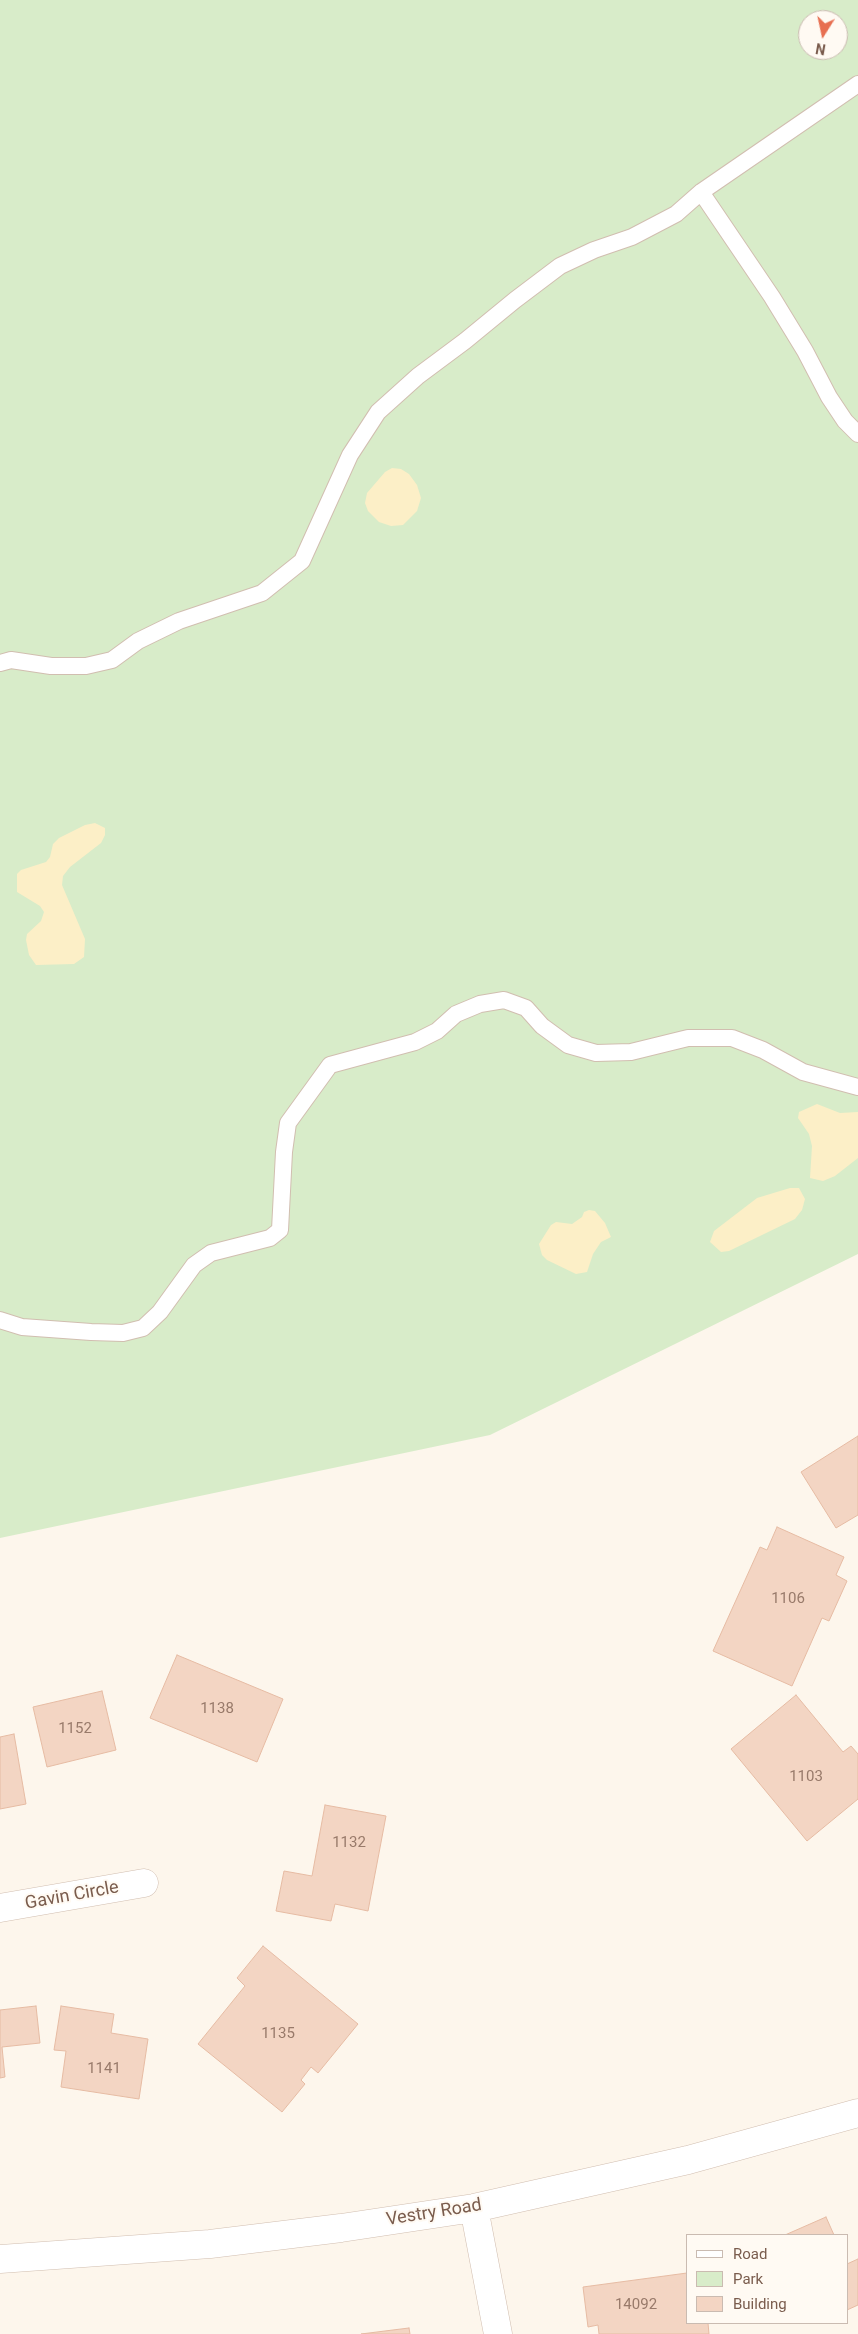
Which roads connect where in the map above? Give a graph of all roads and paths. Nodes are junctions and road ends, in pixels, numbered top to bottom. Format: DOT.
graph roads {
  1 [pos="858,84"];
  2 [pos="701,192"];
  3 [pos="858,434"];
  4 [pos="0,663"];
  5 [pos="858,1087"];
  6 [pos="0,1320"];
  7 [pos="144,1883"];
  8 [pos="0,1908"];
  9 [pos="858,2113"];
  10 [pos="474,2208"];
  11 [pos="0,2259"];
  12 [pos="498,2334"];
  1 -- 2 [label="lane"];
  2 -- 3 [label="lane"];
  2 -- 4 [label="lane"];
  5 -- 6 [label="lane"];
  7 -- 8 [label="street, Gavin Circle"];
  9 -- 10 [label="street, Vestry Road"];
  10 -- 11 [label="street, Vestry Road"];
  10 -- 12 [label="street"];
}
